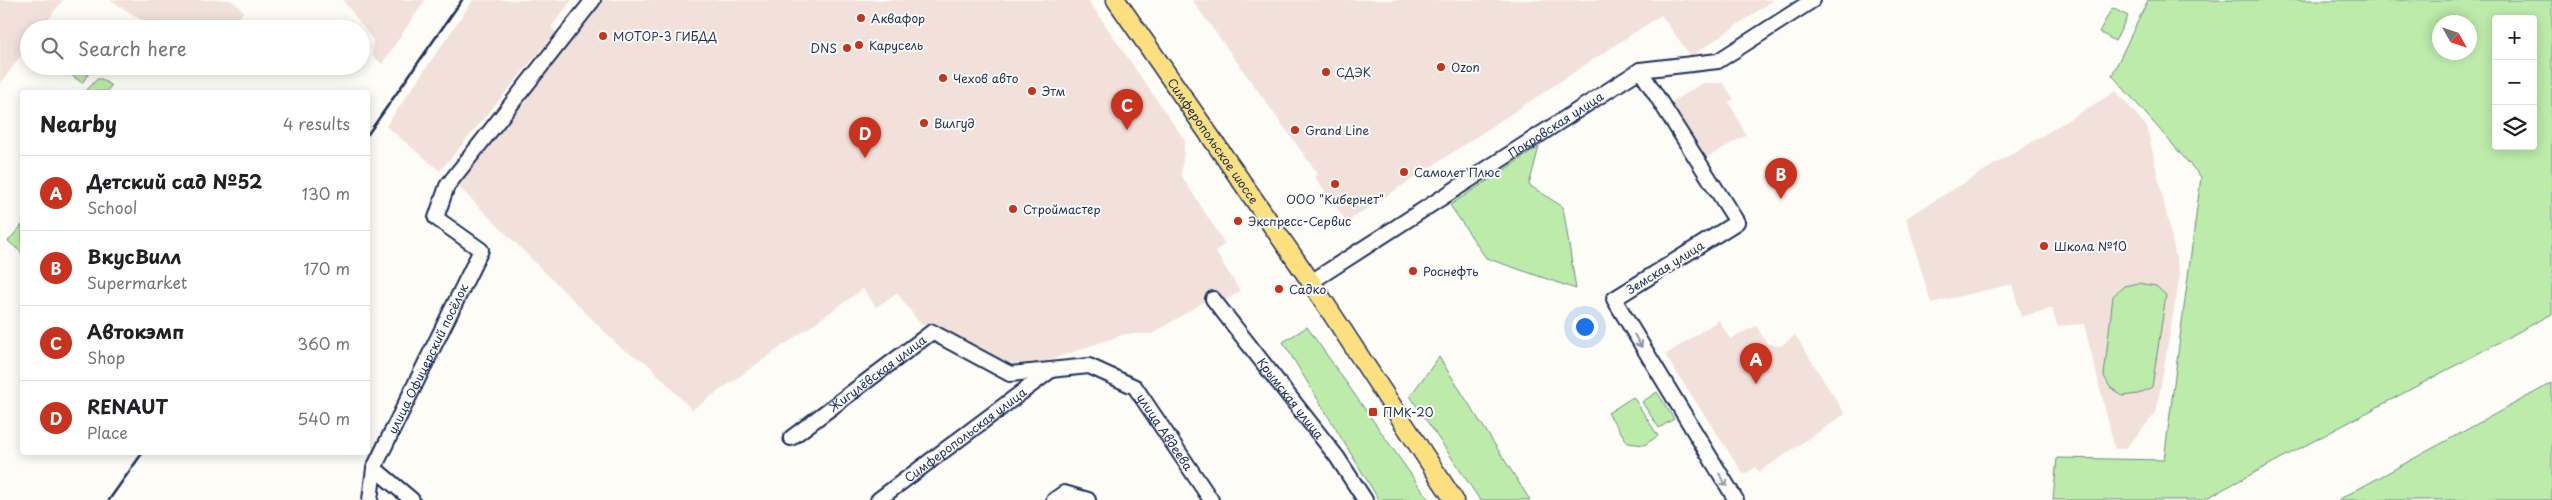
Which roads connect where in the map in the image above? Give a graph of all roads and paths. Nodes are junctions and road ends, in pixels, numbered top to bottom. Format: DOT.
graph roads {
  1 [pos="593,0"];
  2 [pos="1116,0"];
  3 [pos="1813,0"];
  4 [pos="1640,70"];
  5 [pos="1311,282"];
  6 [pos="1212,299"];
  7 [pos="1051,370"];
  8 [pos="791,438"];
  9 [pos="374,468"];
  10 [pos="1087,499"];
  11 [pos="370,500"];
  12 [pos="412,500"];
  13 [pos="878,500"];
  14 [pos="1054,500"];
  15 [pos="1211,500"];
  16 [pos="1365,500"];
  17 [pos="1454,500"];
  18 [pos="1736,500"];
  1 -- 9 [label="street, улица Офицерский посёлок"];
  2 -- 5 [label="main road, Симферопольское шоссе"];
  3 -- 4 [label="street, Покровская улица"];
  4 -- 5 [label="street, Покровская улица"];
  4 -- 18 [label="street, Земская улица, one-way"];
  5 -- 17 [label="main road, Симферопольское шоссе"];
  6 -- 16 [label="street, Крымская улица"];
  7 -- 8 [label="street, Жигулёвская улица"];
  7 -- 13 [label="street, Симферопольская улица"];
  7 -- 15 [label="street, улица Авдеева"];
  9 -- 11 [label="street, улица Офицерский посёлок"];
  9 -- 12 [label="street"];
  10 -- 14 [label="street"];
}
